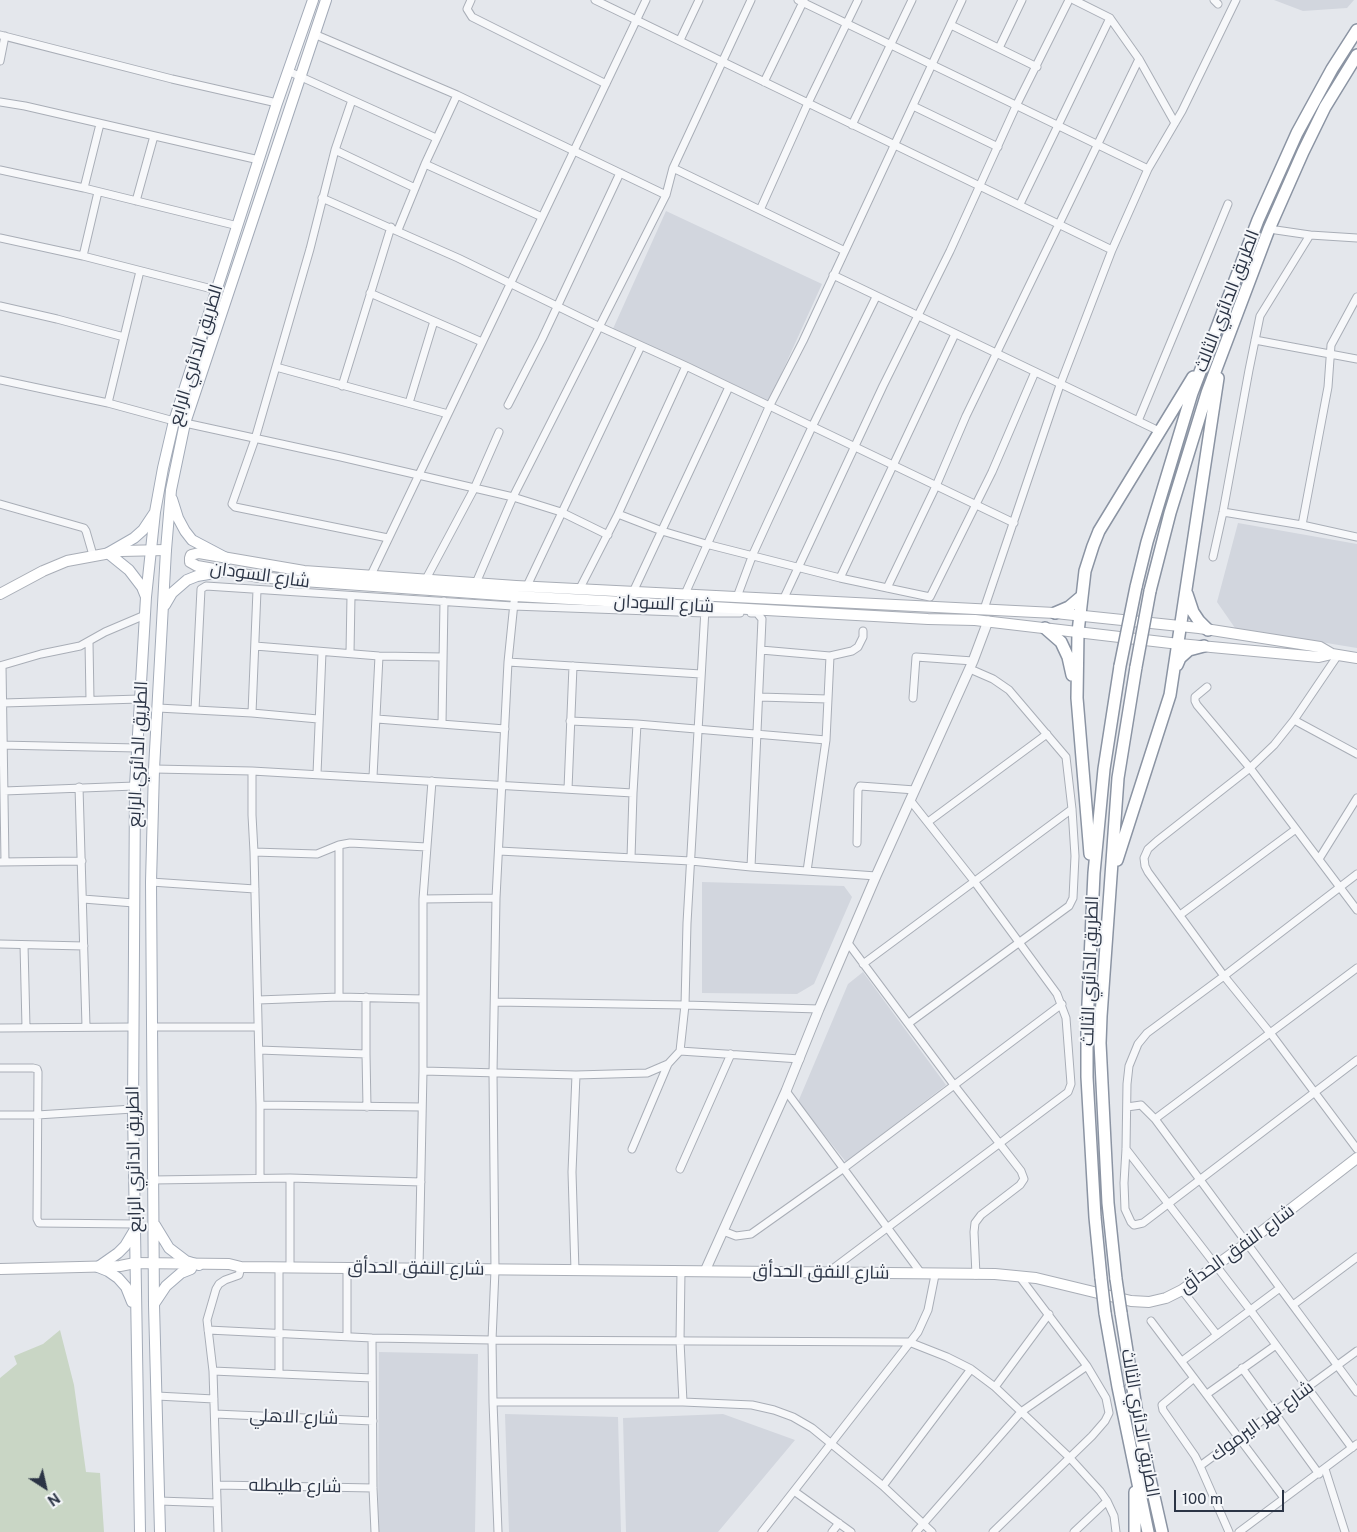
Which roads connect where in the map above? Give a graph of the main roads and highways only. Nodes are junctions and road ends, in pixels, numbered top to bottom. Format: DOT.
graph roads {
  1 [pos="313,0"];
  2 [pos="326,0"];
  3 [pos="1357,30"];
  4 [pos="1357,55"];
  5 [pos="1205,359"];
  6 [pos="1220,360"];
  7 [pos="179,422"];
  8 [pos="171,496"];
  9 [pos="155,512"];
  10 [pos="152,550"];
  11 [pos="166,550"];
  12 [pos="108,553"];
  13 [pos="228,559"];
  14 [pos="226,571"];
  15 [pos="519,589"];
  16 [pos="1186,592"];
  17 [pos="0,594"];
  18 [pos="1082,596"];
  19 [pos="146,597"];
  20 [pos="862,604"];
  21 [pos="164,608"];
  22 [pos="1055,613"];
  23 [pos="862,615"];
  24 [pos="1080,616"];
  25 [pos="1180,626"];
  26 [pos="1045,628"];
  27 [pos="1208,630"];
  28 [pos="1078,632"];
  29 [pos="1179,644"];
  30 [pos="1204,646"];
  31 [pos="1335,654"];
  32 [pos="1357,658"];
  33 [pos="1174,671"];
  34 [pos="1077,698"];
  35 [pos="1094,873"];
  36 [pos="1112,876"];
  37 [pos="134,954"];
  38 [pos="152,954"];
  39 [pos="1357,1158"];
  40 [pos="153,1222"];
  41 [pos="135,1226"];
  42 [pos="135,1266"];
  43 [pos="154,1266"];
  44 [pos="98,1267"];
  45 [pos="195,1267"];
  46 [pos="0,1269"];
  47 [pos="154,1305"];
  48 [pos="135,1310"];
  49 [pos="1136,1478"];
  50 [pos="140,1532"];
  51 [pos="160,1532"];
  52 [pos="1135,1532"];
  53 [pos="1148,1532"];
  54 [pos="1162,1532"];
  1 -- 7 [label="main road, الطريق الدائري الرابع"];
  2 -- 7 [label="main road, الطريق الدائري الرابع"];
  3 -- 5 [label="highway, الطريق الدائري الثالث"];
  4 -- 6 [label="highway, الطريق الدائري الثالث"];
  5 -- 18 [label="highway"];
  5 -- 35 [label="highway, الطريق الدائري الثالث, bridge"];
  6 -- 16 [label="highway"];
  6 -- 36 [label="highway, الطريق الدائري الثالث, bridge"];
  7 -- 8 [label="main road, الطريق الدائري الرابع"];
  7 -- 9 [label="main road, الطريق الدائري الرابع"];
  8 -- 11 [label="main road, الطريق الدائري الرابع"];
  8 -- 13 [label="main road"];
  9 -- 10 [label="main road, الطريق الدائري الرابع"];
  9 -- 12 [label="main road"];
  10 -- 11 [label="main road"];
  10 -- 12 [label="main road"];
  10 -- 19 [label="main road, الطريق الدائري الرابع"];
  11 -- 21 [label="main road, الطريق الدائري الرابع"];
  12 -- 17 [label="main road"];
  12 -- 19 [label="main road"];
  13 -- 14 [label="main road, شارع السودان"];
  13 -- 15 [label="main road, شارع السودان"];
  14 -- 15 [label="main road, شارع السودان"];
  14 -- 21 [label="main road"];
  15 -- 20 [label="main road, شارع السودان"];
  15 -- 23 [label="main road, شارع السودان"];
  16 -- 25 [label="highway"];
  16 -- 27 [label="highway"];
  18 -- 22 [label="highway"];
  18 -- 24 [label="highway"];
  19 -- 37 [label="main road, الطريق الدائري الرابع"];
  20 -- 22 [label="main road, شارع السودان"];
  20 -- 23 [label="main road"];
  21 -- 38 [label="main road, الطريق الدائري الرابع"];
  22 -- 24 [label="main road, شارع السودان"];
  23 -- 26 [label="main road, شارع السودان"];
  24 -- 25 [label="main road, شارع السودان"];
  24 -- 28 [label="highway"];
  25 -- 27 [label="main road, شارع السودان"];
  25 -- 29 [label="highway"];
  26 -- 28 [label="main road, شارع السودان"];
  26 -- 34 [label="highway"];
  27 -- 31 [label="main road, شارع السودان"];
  28 -- 29 [label="main road, شارع السودان"];
  28 -- 34 [label="highway"];
  29 -- 30 [label="main road, شارع السودان"];
  29 -- 33 [label="highway"];
  30 -- 31 [label="main road, شارع السودان"];
  30 -- 33 [label="highway"];
  31 -- 32 [label="main road"];
  33 -- 36 [label="highway"];
  34 -- 35 [label="highway"];
  35 -- 49 [label="highway, الطريق الدائري الثالث, bridge"];
  36 -- 54 [label="highway, الطريق الدائري الثالث, bridge"];
  37 -- 38 [label="main road"];
  37 -- 41 [label="main road, الطريق الدائري الرابع"];
  38 -- 40 [label="main road, الطريق الدائري الرابع"];
  39 -- 45 [label="main road, شارع النفق الحدأق"];
  40 -- 43 [label="main road, الطريق الدائري الرابع"];
  40 -- 45 [label="main road"];
  41 -- 42 [label="main road, الطريق الدائري الرابع"];
  41 -- 44 [label="main road"];
  42 -- 43 [label="main road, شارع النفق الحدأق"];
  42 -- 44 [label="main road, شارع النفق الحدأق"];
  42 -- 48 [label="main road, الطريق الدائري الرابع"];
  43 -- 45 [label="main road, شارع النفق الحدأق"];
  43 -- 47 [label="main road, الطريق الدائري الرابع"];
  44 -- 46 [label="main road, شارع النفق الحدأق"];
  44 -- 48 [label="main road"];
  45 -- 47 [label="main road"];
  47 -- 51 [label="main road, الطريق الدائري الرابع"];
  48 -- 50 [label="main road, الطريق الدائري الرابع"];
  49 -- 52 [label="highway"];
  49 -- 53 [label="highway, الطريق الدائري الثالث"];
}
